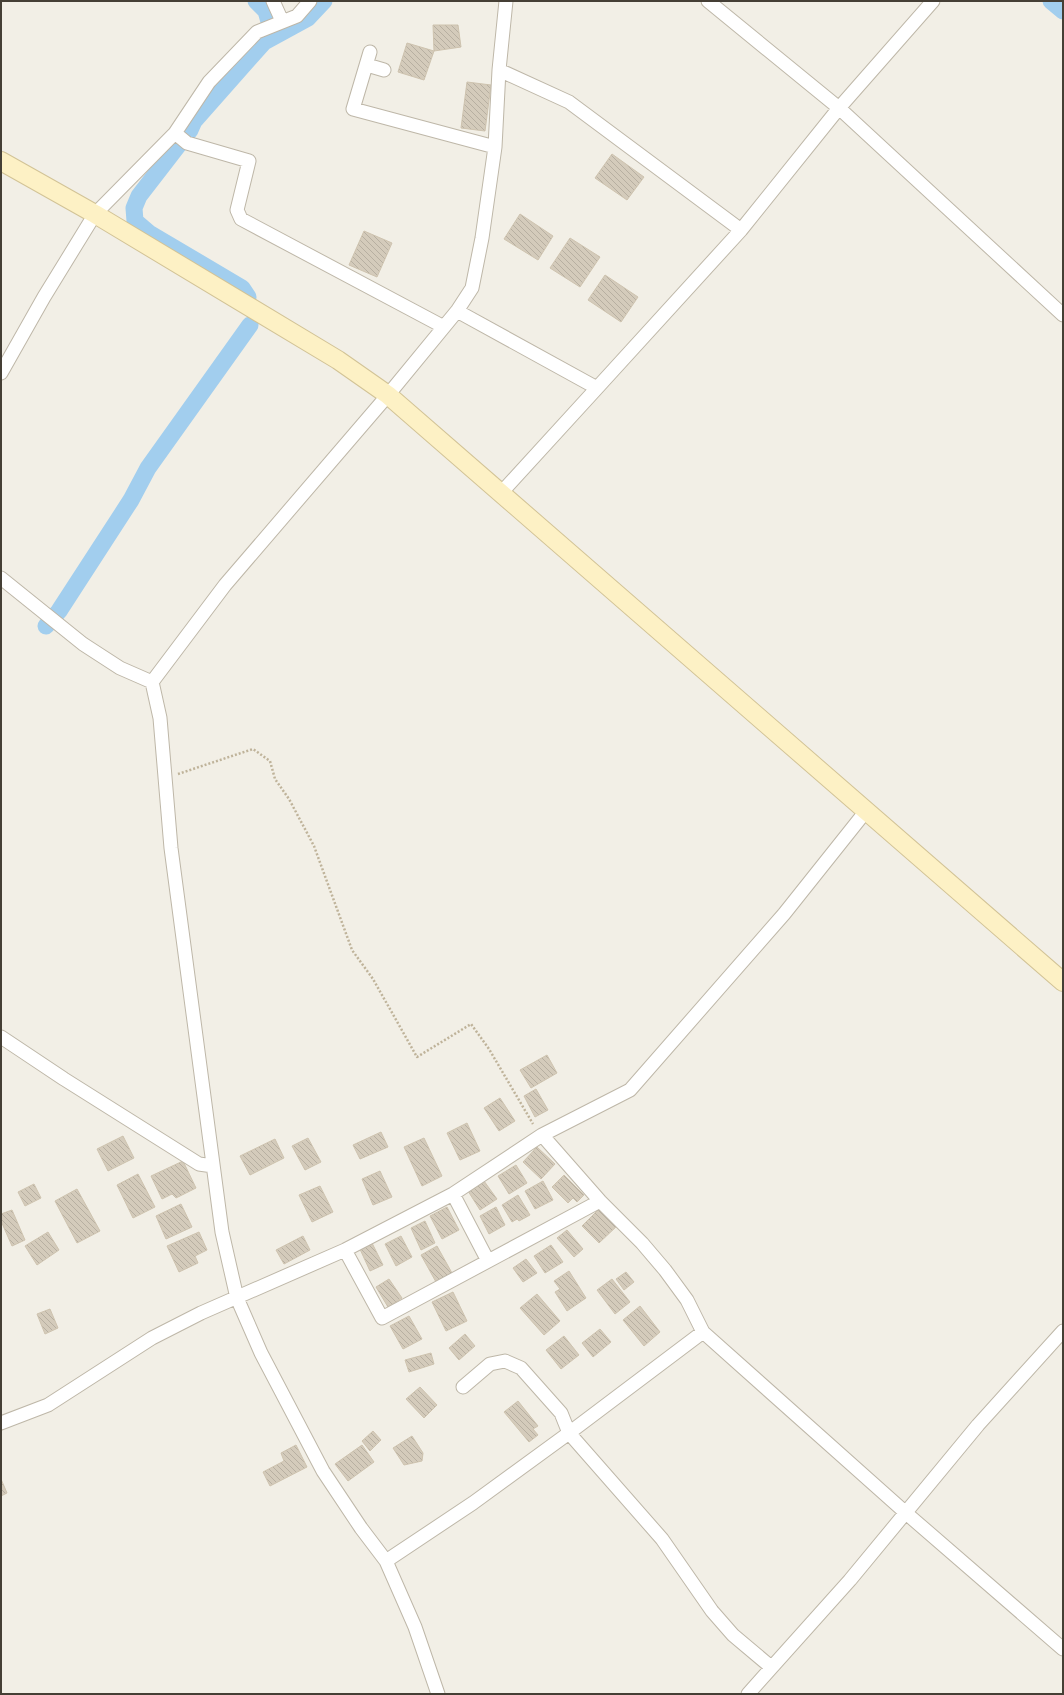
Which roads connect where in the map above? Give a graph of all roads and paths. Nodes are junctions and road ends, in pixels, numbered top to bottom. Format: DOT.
graph roads {
  1 [pos="273,1"];
  2 [pos="310,1"];
  3 [pos="506,1"];
  4 [pos="708,1"];
  5 [pos="933,1"];
  6 [pos="274,24"];
  7 [pos="384,70"];
  8 [pos="499,70"];
  9 [pos="839,108"];
  10 [pos="180,137"];
  11 [pos="495,147"];
  12 [pos="1,161"];
  13 [pos="95,214"];
  14 [pos="740,230"];
  15 [pos="457,311"];
  16 [pos="1063,315"];
  17 [pos="444,327"];
  18 [pos="1,373"];
  19 [pos="596,388"];
  20 [pos="388,395"];
  21 [pos="501,493"];
  22 [pos="1,578"];
  23 [pos="152,682"];
  24 [pos="166,778"];
  25 [pos="866,811"];
  26 [pos="1063,982"];
  27 [pos="1,1037"];
  28 [pos="542,1135"];
  29 [pos="213,1166"];
  30 [pos="453,1194"];
  31 [pos="600,1201"];
  32 [pos="345,1250"];
  33 [pos="488,1261"];
  34 [pos="237,1298"];
  35 [pos="1063,1331"];
  36 [pos="703,1332"];
  37 [pos="463,1387"];
  38 [pos="1,1423"];
  39 [pos="569,1433"];
  40 [pos="906,1513"];
  41 [pos="386,1562"];
  42 [pos="1063,1649"];
  43 [pos="771,1667"];
  44 [pos="438,1694"];
  45 [pos="748,1694"];
  1 -- 6 [label="street"];
  2 -- 6 [label="street"];
  3 -- 8 [label="street"];
  4 -- 9 [label="street"];
  5 -- 9 [label="street"];
  6 -- 10 [label="street"];
  7 -- 11 [label="street"];
  8 -- 11 [label="street"];
  8 -- 14 [label="street"];
  9 -- 14 [label="street"];
  9 -- 16 [label="street"];
  10 -- 13 [label="street"];
  10 -- 17 [label="street"];
  11 -- 15 [label="street"];
  12 -- 13 [label="street"];
  13 -- 18 [label="street"];
  13 -- 20 [label="street"];
  14 -- 19 [label="street"];
  15 -- 17 [label="street"];
  15 -- 19 [label="street"];
  17 -- 20 [label="street"];
  19 -- 21 [label="street"];
  20 -- 21 [label="street"];
  20 -- 23 [label="street"];
  21 -- 25 [label="street"];
  22 -- 23 [label="street"];
  23 -- 24 [label="street"];
  24 -- 28 [label="path"];
  24 -- 29 [label="street"];
  25 -- 26 [label="street"];
  25 -- 28 [label="street"];
  27 -- 29 [label="street"];
  28 -- 30 [label="street"];
  28 -- 31 [label="street"];
  29 -- 34 [label="street"];
  30 -- 32 [label="street"];
  30 -- 33 [label="street"];
  31 -- 33 [label="street"];
  31 -- 36 [label="street"];
  32 -- 33 [label="street"];
  32 -- 34 [label="street"];
  34 -- 38 [label="street"];
  34 -- 41 [label="street"];
  35 -- 40 [label="street"];
  36 -- 39 [label="street"];
  36 -- 40 [label="street"];
  37 -- 39 [label="street"];
  39 -- 41 [label="street"];
  39 -- 43 [label="street"];
  40 -- 42 [label="street"];
  40 -- 43 [label="street"];
  41 -- 44 [label="street"];
  43 -- 45 [label="street"];
}
